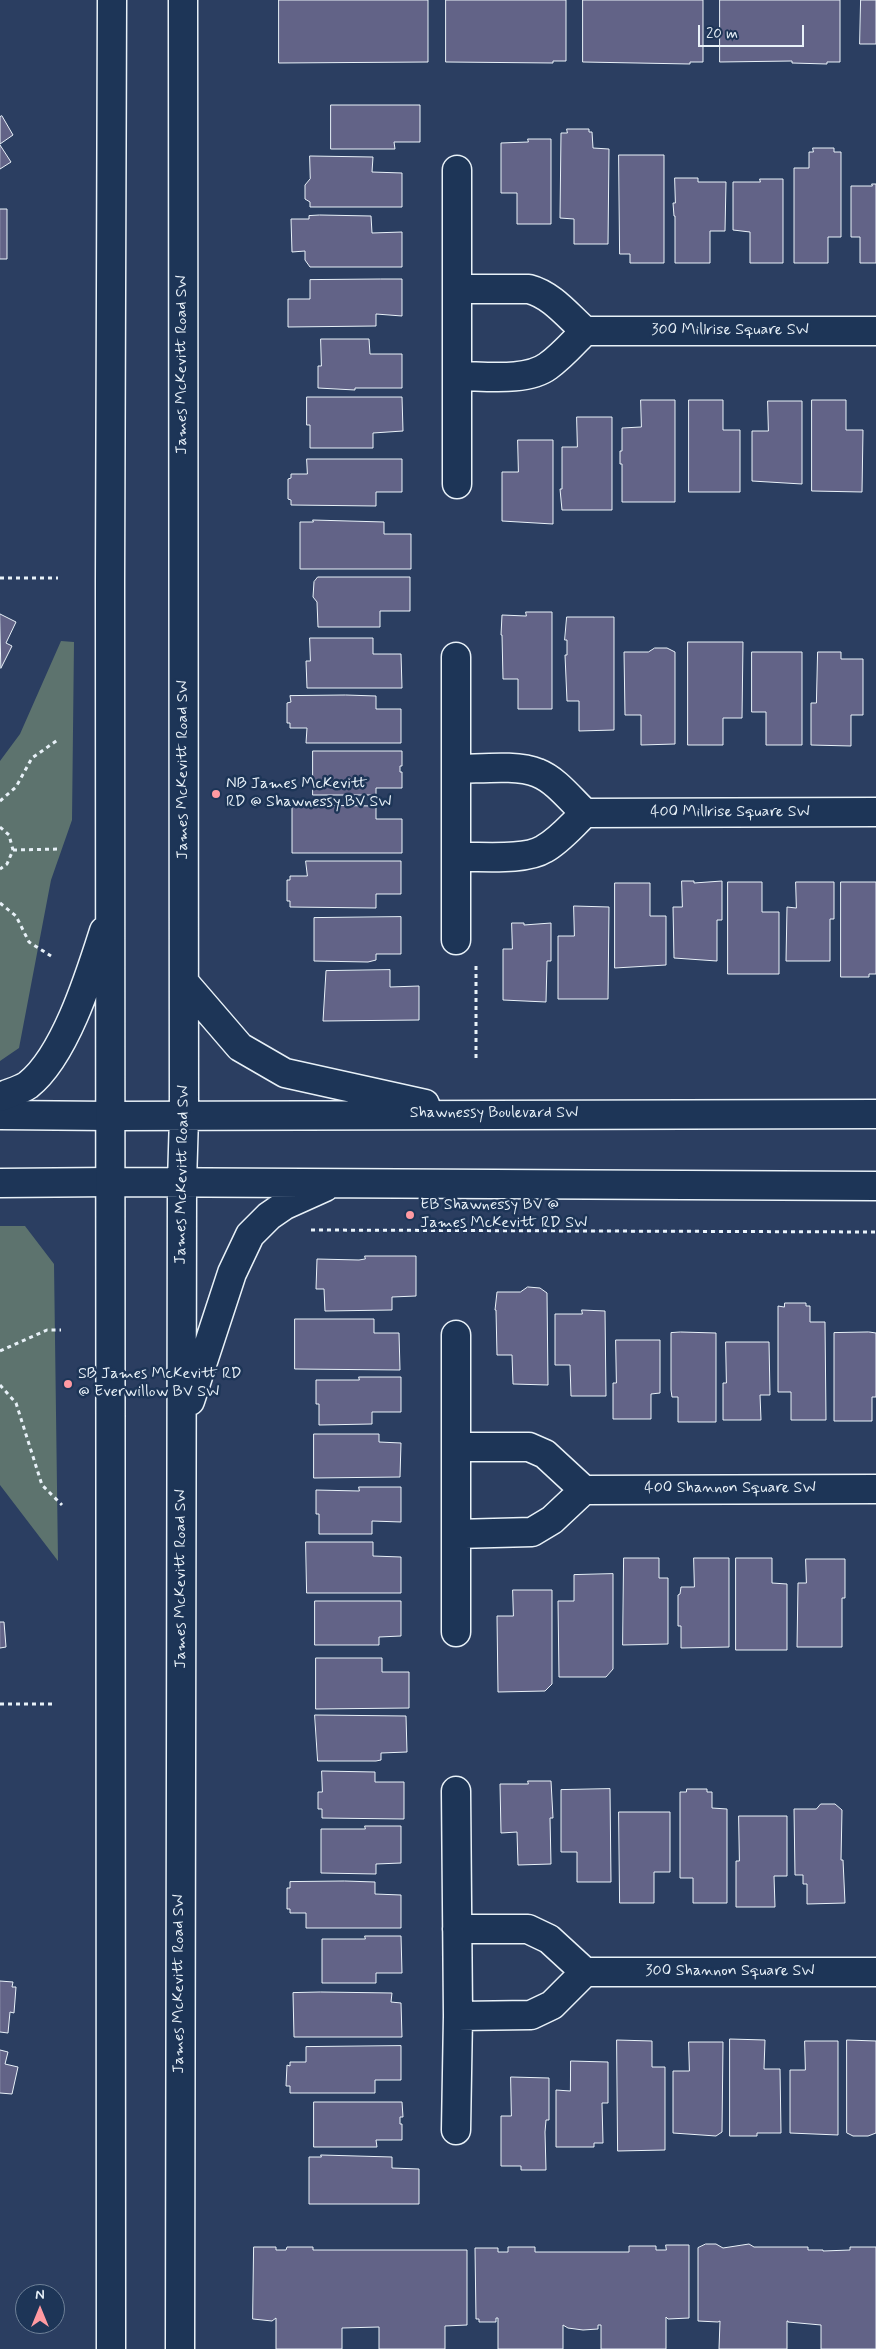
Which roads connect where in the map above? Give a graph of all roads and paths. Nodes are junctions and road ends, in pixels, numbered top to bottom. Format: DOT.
graph roads {
  1 [pos="112,0"];
  2 [pos="183,0"];
  3 [pos="457,170"];
  4 [pos="457,289"];
  5 [pos="876,331"];
  6 [pos="585,332"];
  7 [pos="458,376"];
  8 [pos="457,484"];
  9 [pos="0,578"];
  10 [pos="58,578"];
  11 [pos="456,657"];
  12 [pos="59,739"];
  13 [pos="456,769"];
  14 [pos="0,801"];
  15 [pos="876,812"];
  16 [pos="585,813"];
  17 [pos="0,827"];
  18 [pos="61,849"];
  19 [pos="14,850"];
  20 [pos="456,857"];
  21 [pos="0,869"];
  22 [pos="0,903"];
  23 [pos="112,908"];
  24 [pos="456,940"];
  25 [pos="51,956"];
  26 [pos="184,982"];
  27 [pos="476,1059"];
  28 [pos="0,1097"];
  29 [pos="466,1114"];
  30 [pos="876,1114"];
  31 [pos="0,1115"];
  32 [pos="112,1116"];
  33 [pos="184,1117"];
  34 [pos="111,1182"];
  35 [pos="182,1182"];
  36 [pos="0,1183"];
  37 [pos="335,1183"];
  38 [pos="876,1186"];
  39 [pos="302,1230"];
  40 [pos="876,1232"];
  41 [pos="61,1330"];
  42 [pos="456,1335"];
  43 [pos="0,1351"];
  44 [pos="0,1385"];
  45 [pos="182,1424"];
  46 [pos="456,1447"];
  47 [pos="876,1489"];
  48 [pos="584,1490"];
  49 [pos="62,1505"];
  50 [pos="456,1534"];
  51 [pos="456,1632"];
  52 [pos="0,1704"];
  53 [pos="56,1704"];
  54 [pos="456,1791"];
  55 [pos="457,1929"];
  56 [pos="585,1972"];
  57 [pos="876,1972"];
  58 [pos="458,2016"];
  59 [pos="456,2130"];
  60 [pos="111,2349"];
  61 [pos="180,2349"];
  1 -- 23 [label="main road"];
  2 -- 26 [label="main road, James McKevitt Road SW"];
  3 -- 4 [label="main road"];
  4 -- 6 [label="main road"];
  4 -- 7 [label="main road"];
  5 -- 6 [label="main road, 300 Millrise Square SW"];
  6 -- 7 [label="main road"];
  7 -- 8 [label="main road"];
  9 -- 10 [label="path"];
  11 -- 13 [label="main road"];
  12 -- 14 [label="path"];
  13 -- 16 [label="main road"];
  13 -- 20 [label="main road"];
  15 -- 16 [label="main road, 400 Millrise Square SW"];
  16 -- 20 [label="main road"];
  17 -- 19 [label="path"];
  18 -- 19 [label="path"];
  19 -- 21 [label="path"];
  20 -- 24 [label="main road"];
  22 -- 25 [label="path"];
  23 -- 28 [label="main road"];
  23 -- 32 [label="main road"];
  24 -- 27 [label="path"];
  26 -- 29 [label="main road"];
  26 -- 33 [label="main road, James McKevitt Road SW"];
  29 -- 30 [label="main road, Shawnessy Boulevard SW"];
  29 -- 33 [label="main road, Shawnessy Boulevard SW"];
  31 -- 32 [label="main road, Shawnessy Boulevard SW"];
  32 -- 33 [label="main road, Shawnessy Boulevard SW"];
  32 -- 34 [label="main road"];
  33 -- 35 [label="main road, James McKevitt Road SW"];
  34 -- 35 [label="main road"];
  34 -- 36 [label="main road"];
  34 -- 60 [label="main road"];
  35 -- 37 [label="main road"];
  35 -- 45 [label="main road, James McKevitt Road SW"];
  37 -- 38 [label="main road"];
  37 -- 45 [label="main road"];
  39 -- 40 [label="path"];
  41 -- 43 [label="path"];
  42 -- 46 [label="main road"];
  44 -- 49 [label="path"];
  45 -- 61 [label="main road, James McKevitt Road SW"];
  46 -- 48 [label="main road"];
  46 -- 50 [label="main road"];
  47 -- 48 [label="main road, 400 Shannon Square SW"];
  48 -- 50 [label="main road"];
  50 -- 51 [label="main road"];
  52 -- 53 [label="path"];
  54 -- 55 [label="main road"];
  55 -- 56 [label="main road"];
  55 -- 58 [label="main road"];
  56 -- 57 [label="main road, 300 Shannon Square SW"];
  56 -- 58 [label="main road"];
  58 -- 59 [label="main road"];
}
